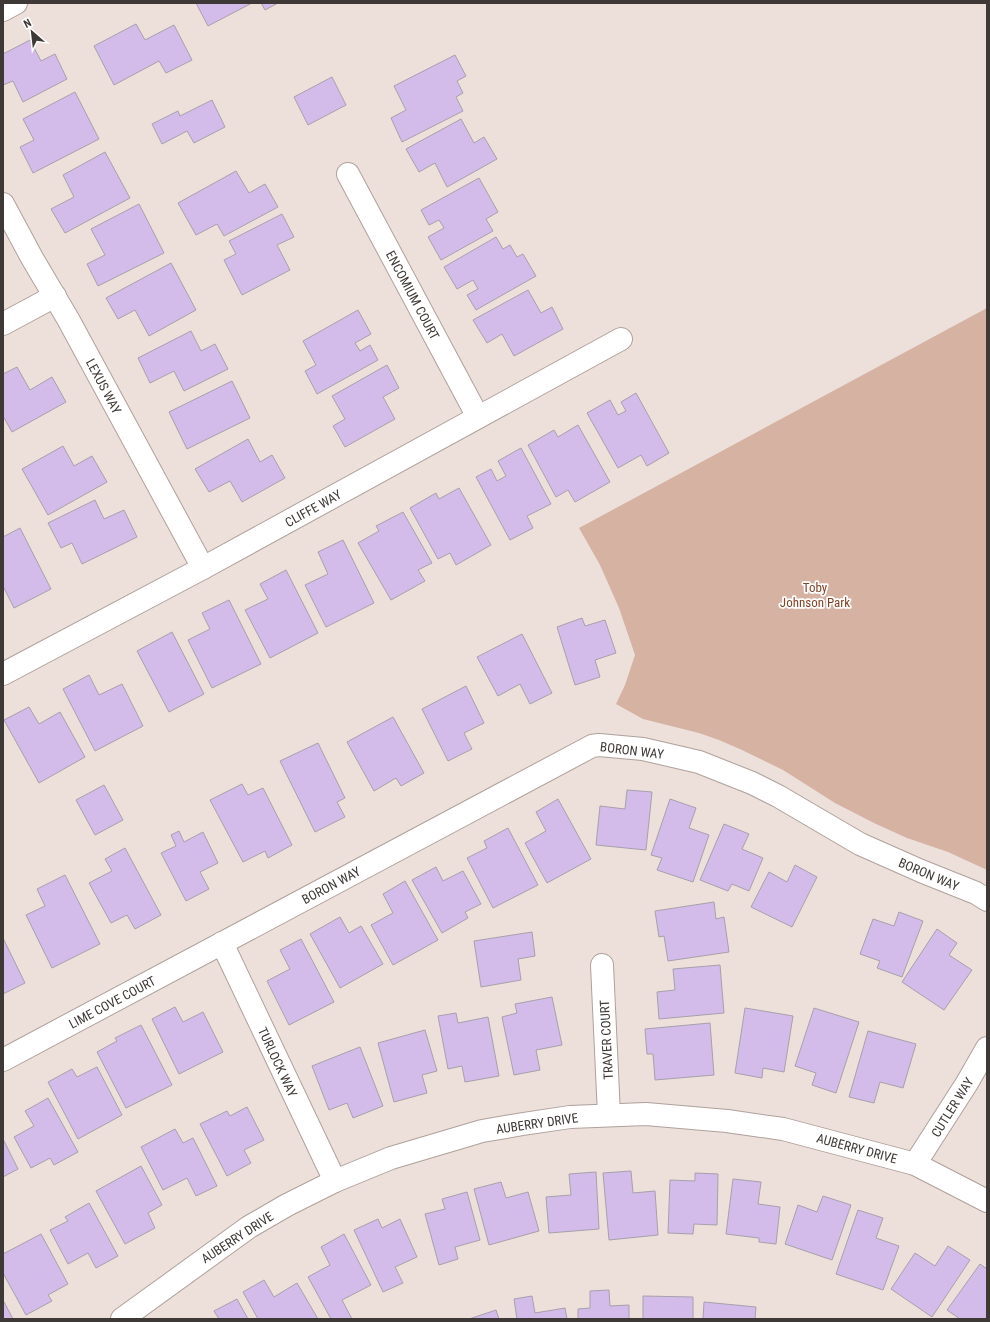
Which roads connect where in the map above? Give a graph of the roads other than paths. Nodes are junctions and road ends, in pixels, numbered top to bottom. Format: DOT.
graph roads {
  1 [pos="16,3"];
  2 [pos="3,10"];
  3 [pos="348,174"];
  4 [pos="3,204"];
  5 [pos="55,296"];
  6 [pos="3,324"];
  7 [pos="621,339"];
  8 [pos="478,417"];
  9 [pos="203,568"];
  10 [pos="3,674"];
  11 [pos="987,900"];
  12 [pos="222,943"];
  13 [pos="602,965"];
  14 [pos="987,1048"];
  15 [pos="3,1060"];
  16 [pos="609,1115"];
  17 [pos="915,1164"];
  18 [pos="335,1181"];
  19 [pos="987,1201"];
  20 [pos="122,1319"];
  1 -- 2 [label="street"];
  3 -- 8 [label="street, ENCOMIUM COURT"];
  4 -- 5 [label="street, LEXUS WAY"];
  5 -- 6 [label="street"];
  5 -- 9 [label="street, LEXUS WAY"];
  7 -- 8 [label="street, CLIFFE WAY"];
  8 -- 9 [label="street, CLIFFE WAY"];
  9 -- 10 [label="street, CLIFFE WAY"];
  11 -- 12 [label="street, BORON WAY"];
  12 -- 15 [label="street, LIME COVE COURT"];
  12 -- 18 [label="street, TURLOCK WAY"];
  13 -- 16 [label="street, TRAVER COURT"];
  14 -- 17 [label="street, CUTLER WAY"];
  16 -- 17 [label="street, AUBERRY DRIVE"];
  16 -- 18 [label="street, AUBERRY DRIVE"];
  17 -- 19 [label="street, AUBERRY DRIVE"];
  18 -- 20 [label="street, AUBERRY DRIVE"];
}
